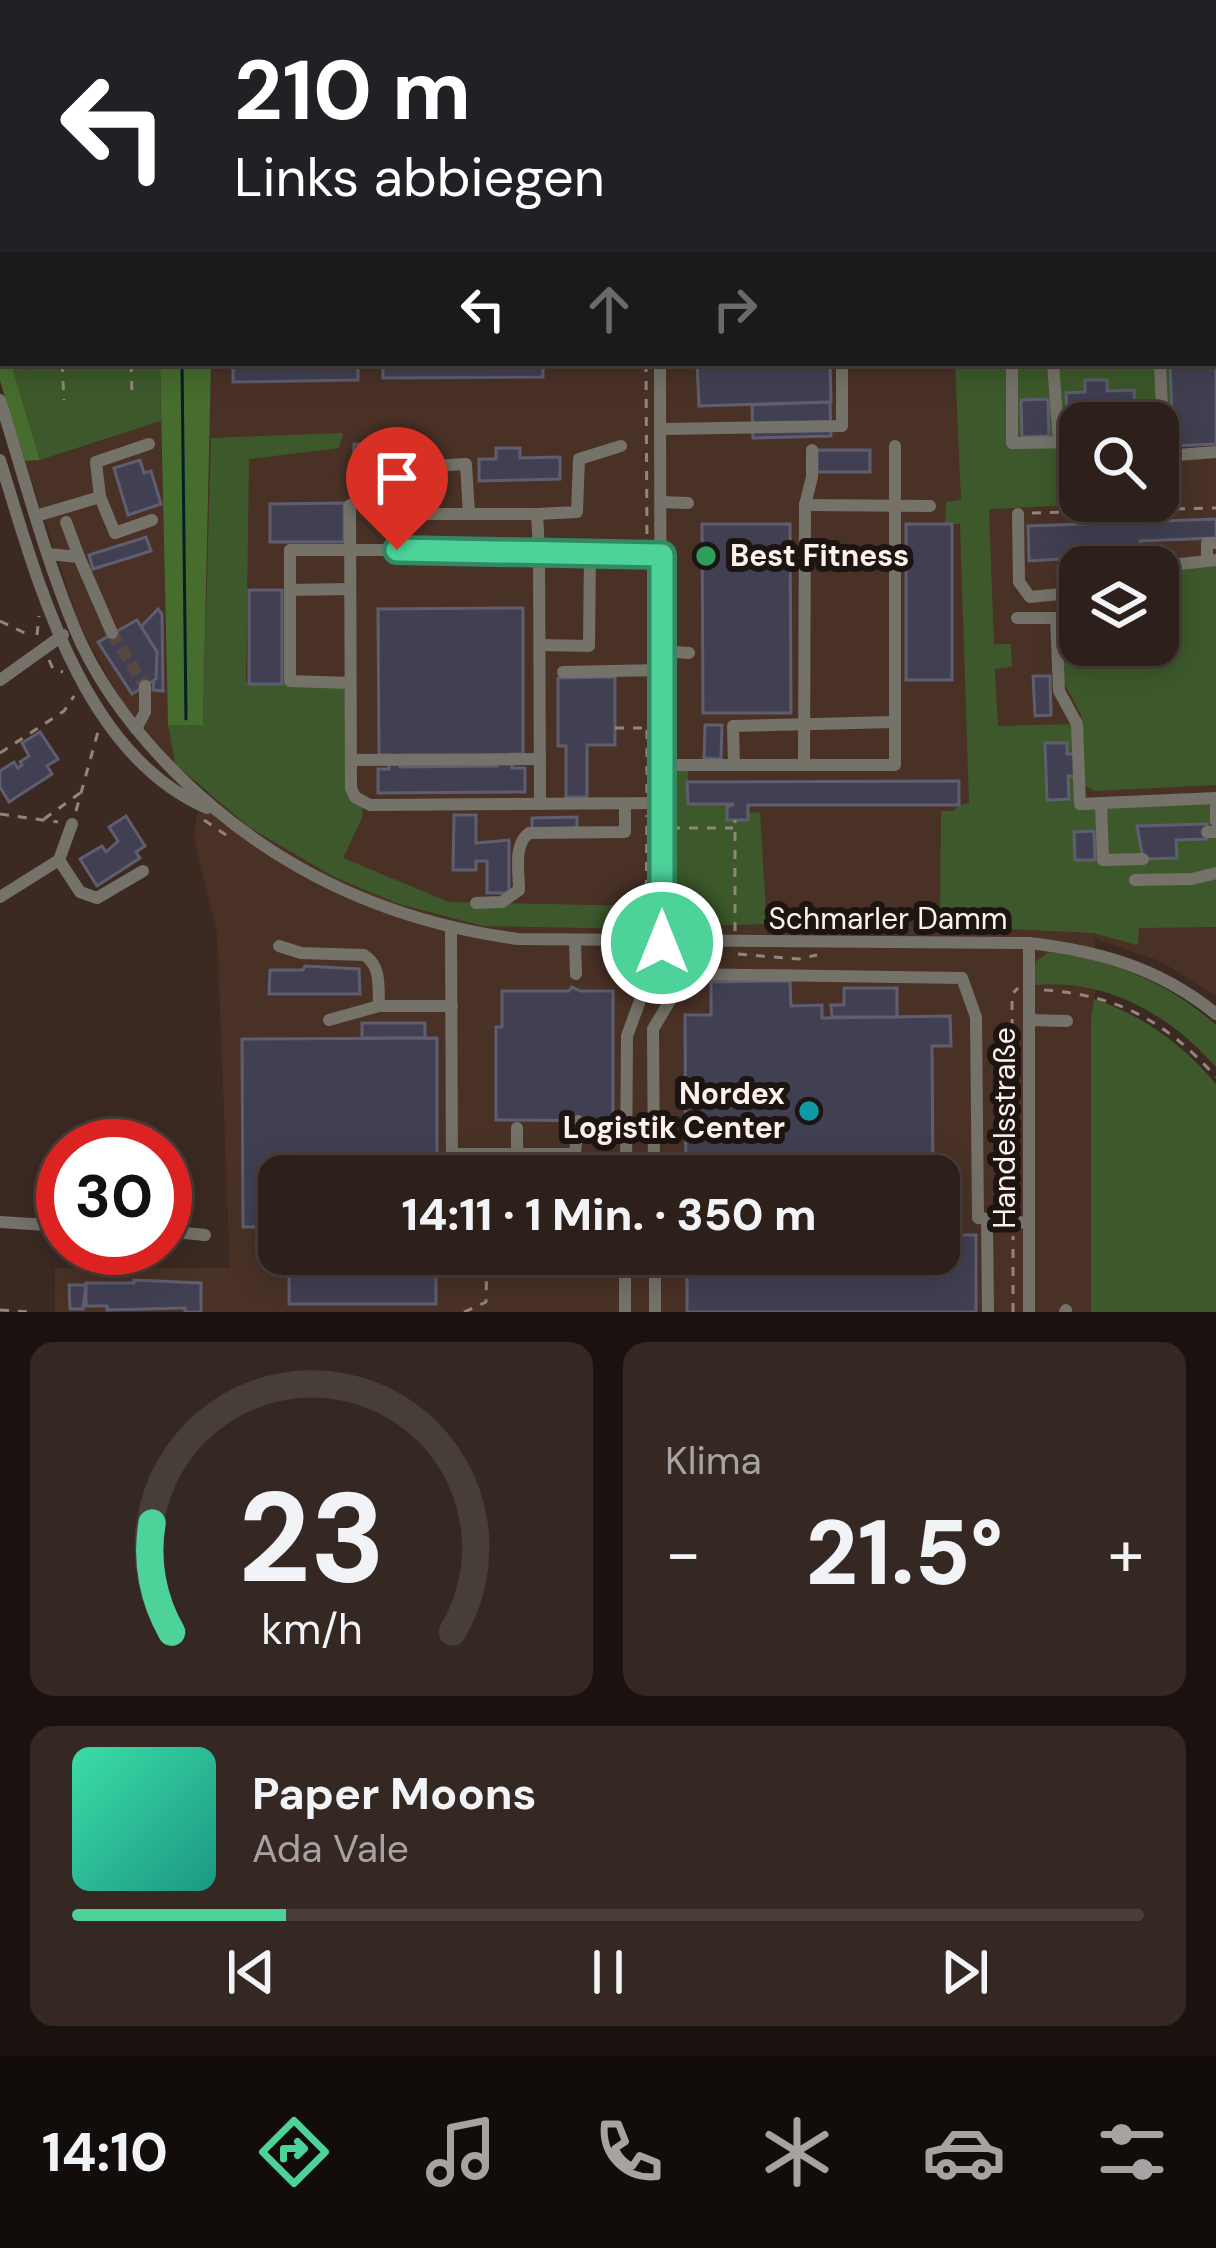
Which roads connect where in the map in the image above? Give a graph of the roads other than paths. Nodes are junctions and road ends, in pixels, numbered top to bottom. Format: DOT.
graph roads {
  1 [pos="660,366"];
  2 [pos="842,366"];
  3 [pos="1012,366"];
  4 [pos="1053,366"];
  5 [pos="1160,366"];
  6 [pos="0,400"];
  7 [pos="667,429"];
  8 [pos="1059,442"];
  9 [pos="149,444"];
  10 [pos="621,446"];
  11 [pos="895,446"];
  12 [pos="812,450"];
  13 [pos="1216,452"];
  14 [pos="0,460"];
  15 [pos="432,466"];
  16 [pos="100,497"];
  17 [pos="661,502"];
  18 [pos="688,503"];
  19 [pos="350,505"];
  20 [pos="805,505"];
  21 [pos="895,506"];
  22 [pos="930,506"];
  23 [pos="417,514"];
  24 [pos="469,514"];
  25 [pos="538,514"];
  26 [pos="1018,514"];
  27 [pos="36,516"];
  28 [pos="152,520"];
  29 [pos="66,522"];
  30 [pos="1216,543"];
  31 [pos="350,550"];
  32 [pos="539,550"];
  33 [pos="590,552"];
  34 [pos="48,554"];
  35 [pos="654,554"];
  36 [pos="79,557"];
  37 [pos="1211,560"];
  38 [pos="1179,564"];
  39 [pos="350,589"];
  40 [pos="290,590"];
  41 [pos="1059,594"];
  42 [pos="1017,618"];
  43 [pos="74,627"];
  44 [pos="112,633"];
  45 [pos="60,637"];
  46 [pos="540,645"];
  47 [pos="662,651"];
  48 [pos="689,653"];
  49 [pos="661,670"];
  50 [pos="563,672"];
  51 [pos="0,680"];
  52 [pos="350,683"];
  53 [pos="145,686"];
  54 [pos="895,722"];
  55 [pos="804,723"];
  56 [pos="136,729"];
  57 [pos="540,759"];
  58 [pos="351,760"];
  59 [pos="662,765"];
  60 [pos="734,765"];
  61 [pos="803,765"];
  62 [pos="1216,798"];
  63 [pos="1101,803"];
  64 [pos="540,804"];
  65 [pos="625,804"];
  66 [pos="654,804"];
  67 [pos="214,811"];
  68 [pos="72,824"];
  69 [pos="1213,828"];
  70 [pos="1143,859"];
  71 [pos="59,860"];
  72 [pos="143,871"];
  73 [pos="1216,873"];
  74 [pos="1135,880"];
  75 [pos="0,897"];
  76 [pos="476,903"];
  77 [pos="452,929"];
  78 [pos="575,942"];
  79 [pos="654,943"];
  80 [pos="1029,943"];
  81 [pos="279,946"];
  82 [pos="576,974"];
  83 [pos="379,1006"];
  84 [pos="452,1006"];
  85 [pos="1216,1014"];
  86 [pos="329,1020"];
  87 [pos="1029,1020"];
  88 [pos="1067,1021"];
  89 [pos="578,1120"];
  90 [pos="517,1128"];
  91 [pos="452,1154"];
  92 [pos="517,1154"];
  93 [pos="575,1154"];
  94 [pos="626,1155"];
  95 [pos="654,1155"];
  96 [pos="987,1221"];
  97 [pos="0,1222"];
  98 [pos="1029,1223"];
  99 [pos="36,1224"];
  100 [pos="192,1234"];
  101 [pos="205,1235"];
  102 [pos="626,1275"];
  103 [pos="655,1275"];
  104 [pos="626,1312"];
  105 [pos="655,1312"];
  106 [pos="988,1312"];
  107 [pos="1029,1312"];
  1 -- 17 [label="street"];
  2 -- 7 [label="street"];
  3 -- 8 [label="street"];
  4 -- 8 [label="street"];
  5 -- 13 [label="street"];
  6 -- 27 [label="street, Schmarler Damm"];
  9 -- 16 [label="street"];
  10 -- 25 [label="street"];
  11 -- 21 [label="street"];
  12 -- 20 [label="street"];
  14 -- 45 [label="street, Schmarler Damm"];
  15 -- 24 [label="street"];
  16 -- 27 [label="street"];
  16 -- 28 [label="street"];
  17 -- 18 [label="street"];
  17 -- 35 [label="street"];
  19 -- 31 [label="street"];
  20 -- 21 [label="street"];
  20 -- 55 [label="street"];
  21 -- 22 [label="street"];
  21 -- 54 [label="street"];
  23 -- 24 [label="street"];
  24 -- 25 [label="street"];
  25 -- 32 [label="street"];
  26 -- 41 [label="street"];
  27 -- 34 [label="street, Schmarler Damm"];
  29 -- 36 [label="street"];
  30 -- 37 [label="street"];
  31 -- 32 [label="street"];
  31 -- 39 [label="street"];
  31 -- 40 [label="street"];
  32 -- 33 [label="street"];
  32 -- 46 [label="street"];
  33 -- 35 [label="street"];
  33 -- 46 [label="street"];
  34 -- 36 [label="street"];
  34 -- 43 [label="street, Schmarler Damm"];
  35 -- 47 [label="street"];
  36 -- 44 [label="street"];
  37 -- 38 [label="street"];
  39 -- 40 [label="street"];
  39 -- 52 [label="street"];
  40 -- 52 [label="street"];
  42 -- 63 [label="street"];
  43 -- 45 [label="street"];
  43 -- 56 [label="street, Schmarler Damm"];
  45 -- 51 [label="street"];
  45 -- 67 [label="street, Schmarler Damm"];
  46 -- 57 [label="street"];
  47 -- 48 [label="street"];
  47 -- 49 [label="street"];
  49 -- 50 [label="street"];
  49 -- 59 [label="street"];
  52 -- 58 [label="street"];
  53 -- 56 [label="street"];
  54 -- 55 [label="street"];
  54 -- 61 [label="street"];
  55 -- 60 [label="street"];
  55 -- 61 [label="street"];
  56 -- 67 [label="street, Schmarler Damm"];
  57 -- 58 [label="street"];
  57 -- 64 [label="street"];
  58 -- 64 [label="street"];
  59 -- 60 [label="street"];
  59 -- 66 [label="street"];
  60 -- 61 [label="street"];
  62 -- 63 [label="street"];
  62 -- 69 [label="street"];
  63 -- 70 [label="street"];
  64 -- 65 [label="street"];
  65 -- 66 [label="street"];
  65 -- 76 [label="street"];
  66 -- 79 [label="street"];
  67 -- 77 [label="street, Schmarler Damm"];
  68 -- 71 [label="street"];
  71 -- 72 [label="street"];
  71 -- 75 [label="street"];
  73 -- 74 [label="street"];
  77 -- 78 [label="street, Schmarler Damm"];
  77 -- 84 [label="street"];
  78 -- 79 [label="street, Schmarler Damm"];
  78 -- 82 [label="street"];
  79 -- 80 [label="street, Schmarler Damm"];
  79 -- 94 [label="street"];
  80 -- 85 [label="street, Schmarler Damm"];
  80 -- 87 [label="street, Handelsstraße"];
  81 -- 83 [label="street"];
  83 -- 84 [label="street"];
  83 -- 86 [label="street"];
  84 -- 91 [label="street"];
  87 -- 88 [label="street"];
  87 -- 98 [label="street, Handelsstraße"];
  89 -- 93 [label="street"];
  90 -- 92 [label="street"];
  91 -- 92 [label="street"];
  92 -- 93 [label="street"];
  95 -- 96 [label="street"];
  96 -- 98 [label="street"];
  96 -- 106 [label="street"];
  97 -- 99 [label="street"];
  98 -- 107 [label="street, Handelsstraße"];
  100 -- 101 [label="street"];
  102 -- 104 [label="street"];
  103 -- 105 [label="street"];
}
